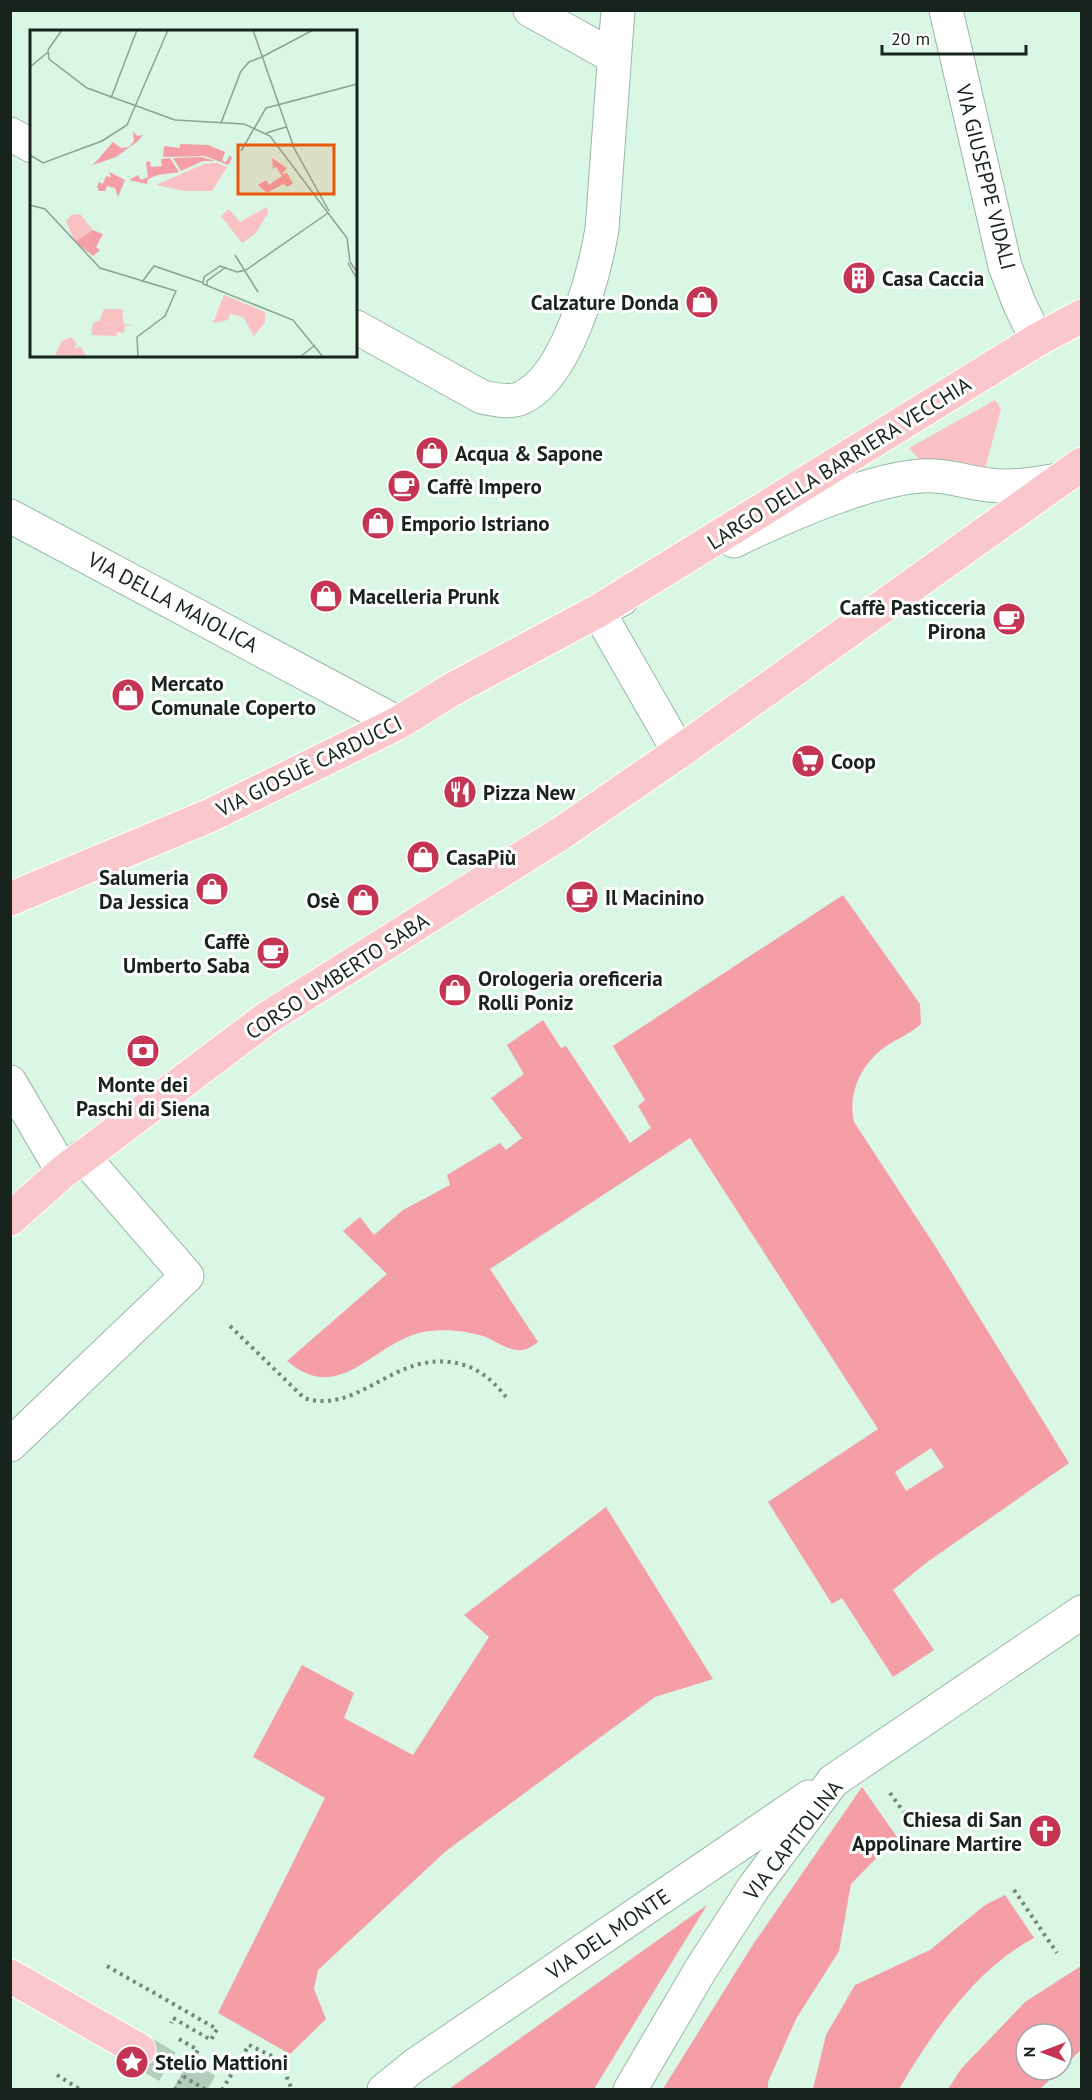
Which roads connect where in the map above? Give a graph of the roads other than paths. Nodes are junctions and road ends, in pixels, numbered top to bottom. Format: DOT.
graph roads {
  1 [pos="530,10"];
  2 [pos="618,10"];
  3 [pos="945,10"];
  4 [pos="614,57"];
  5 [pos="10,134"];
  6 [pos="30,145"];
  7 [pos="1082,316"];
  8 [pos="357,328"];
  9 [pos="1037,340"];
  10 [pos="1070,472"];
  11 [pos="10,516"];
  12 [pos="598,611"];
  13 [pos="398,723"];
  14 [pos="679,752"];
  15 [pos="10,899"];
  16 [pos="10,1082"];
  17 [pos="73,1164"];
  18 [pos="10,1219"];
  19 [pos="10,1445"];
  20 [pos="1082,1612"];
  21 [pos="833,1781"];
  22 [pos="10,1976"];
  23 [pos="140,2050"];
  24 [pos="384,2090"];
  25 [pos="630,2090"];
  1 -- 4 [label="street"];
  2 -- 4 [label="street"];
  3 -- 9 [label="street, VIA GIUSEPPE VIDALI"];
  4 -- 8 [label="street"];
  5 -- 6 [label="street"];
  7 -- 9 [label="main road, LARGO DELLA BARRIERA VECCHIA"];
  9 -- 12 [label="main road, LARGO DELLA BARRIERA VECCHIA"];
  10 -- 12 [label="street, LARGO DELLA BARRIERA VECCHIA"];
  10 -- 14 [label="main road, LARGO DELLA BARRIERA VECCHIA"];
  11 -- 13 [label="street, VIA DELLA MAIOLICA"];
  12 -- 13 [label="main road, VIA GIOSUÈ CARDUCCI"];
  12 -- 14 [label="street"];
  13 -- 15 [label="main road, VIA GIOSUÈ CARDUCCI"];
  14 -- 17 [label="main road, CORSO UMBERTO SABA"];
  16 -- 17 [label="street"];
  17 -- 18 [label="main road, CORSO UMBERTO SABA"];
  17 -- 19 [label="street"];
  20 -- 21 [label="street, VIA CAPITOLINA"];
  21 -- 24 [label="street, VIA DEL MONTE"];
  21 -- 25 [label="street, VIA CAPITOLINA"];
  22 -- 23 [label="main road"];
}
